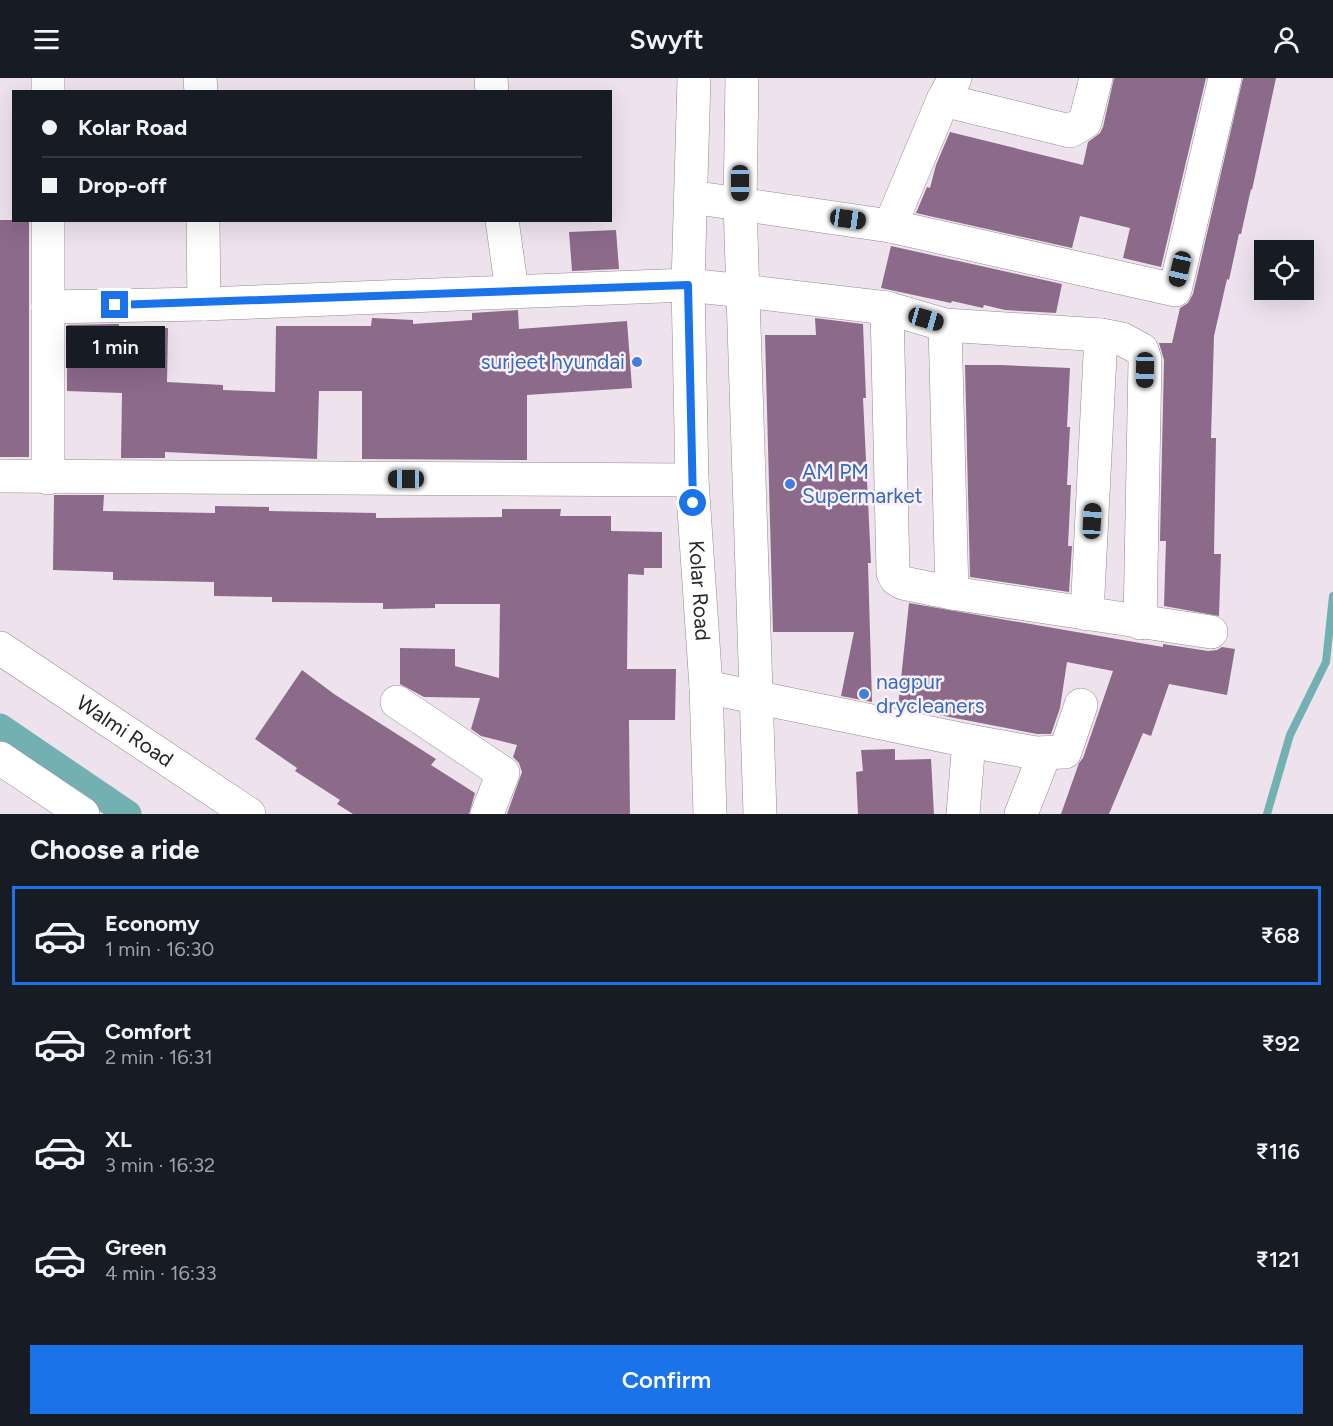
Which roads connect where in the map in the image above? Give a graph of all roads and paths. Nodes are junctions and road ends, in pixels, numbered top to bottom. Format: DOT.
graph roads {
  1 [pos="694,78"];
  2 [pos="742,78"];
  3 [pos="1095,78"];
  4 [pos="1225,78"];
  5 [pos="949,89"];
  6 [pos="691,197"];
  7 [pos="740,204"];
  8 [pos="48,222"];
  9 [pos="204,222"];
  10 [pos="502,222"];
  11 [pos="890,226"];
  12 [pos="688,285"];
  13 [pos="512,291"];
  14 [pos="743,291"];
  15 [pos="204,304"];
  16 [pos="48,307"];
  17 [pos="886,309"];
  18 [pos="945,325"];
  19 [pos="1101,335"];
  20 [pos="0,476"];
  21 [pos="48,478"];
  22 [pos="692,480"];
  23 [pos="952,593"];
  24 [pos="1087,614"];
  25 [pos="1140,623"];
  26 [pos="1211,632"];
  27 [pos="0,648"];
  28 [pos="706,687"];
  29 [pos="757,698"];
  30 [pos="397,702"];
  31 [pos="1081,705"];
  32 [pos="969,741"];
  33 [pos="1045,753"];
  34 [pos="0,758"];
  35 [pos="75,812"];
  36 [pos="249,814"];
  37 [pos="487,814"];
  38 [pos="710,814"];
  39 [pos="760,814"];
  40 [pos="963,814"];
  41 [pos="1021,814"];
  1 -- 6 [label="street, Kolar Road"];
  2 -- 7 [label="street"];
  3 -- 5 [label="street"];
  4 -- 11 [label="street"];
  5 -- 11 [label="street"];
  6 -- 7 [label="street"];
  6 -- 12 [label="street, Kolar Road"];
  7 -- 11 [label="street"];
  7 -- 14 [label="street"];
  8 -- 16 [label="street"];
  9 -- 15 [label="street"];
  10 -- 13 [label="street"];
  12 -- 13 [label="street"];
  12 -- 14 [label="street"];
  12 -- 22 [label="street, Kolar Road"];
  13 -- 15 [label="street"];
  14 -- 17 [label="street"];
  14 -- 29 [label="street"];
  15 -- 16 [label="street"];
  16 -- 21 [label="street"];
  17 -- 18 [label="street"];
  17 -- 23 [label="street"];
  18 -- 19 [label="street"];
  18 -- 23 [label="street"];
  19 -- 24 [label="street"];
  19 -- 25 [label="street"];
  20 -- 21 [label="street"];
  21 -- 22 [label="street"];
  22 -- 28 [label="street, Kolar Road"];
  23 -- 24 [label="street"];
  24 -- 25 [label="street"];
  25 -- 26 [label="street"];
  27 -- 36 [label="street, Walmi Road"];
  28 -- 29 [label="street"];
  28 -- 38 [label="street, Kolar Road"];
  29 -- 32 [label="street"];
  29 -- 39 [label="street"];
  30 -- 37 [label="street"];
  31 -- 33 [label="street"];
  32 -- 33 [label="street"];
  32 -- 40 [label="street"];
  33 -- 41 [label="street"];
  34 -- 35 [label="street"];
}
